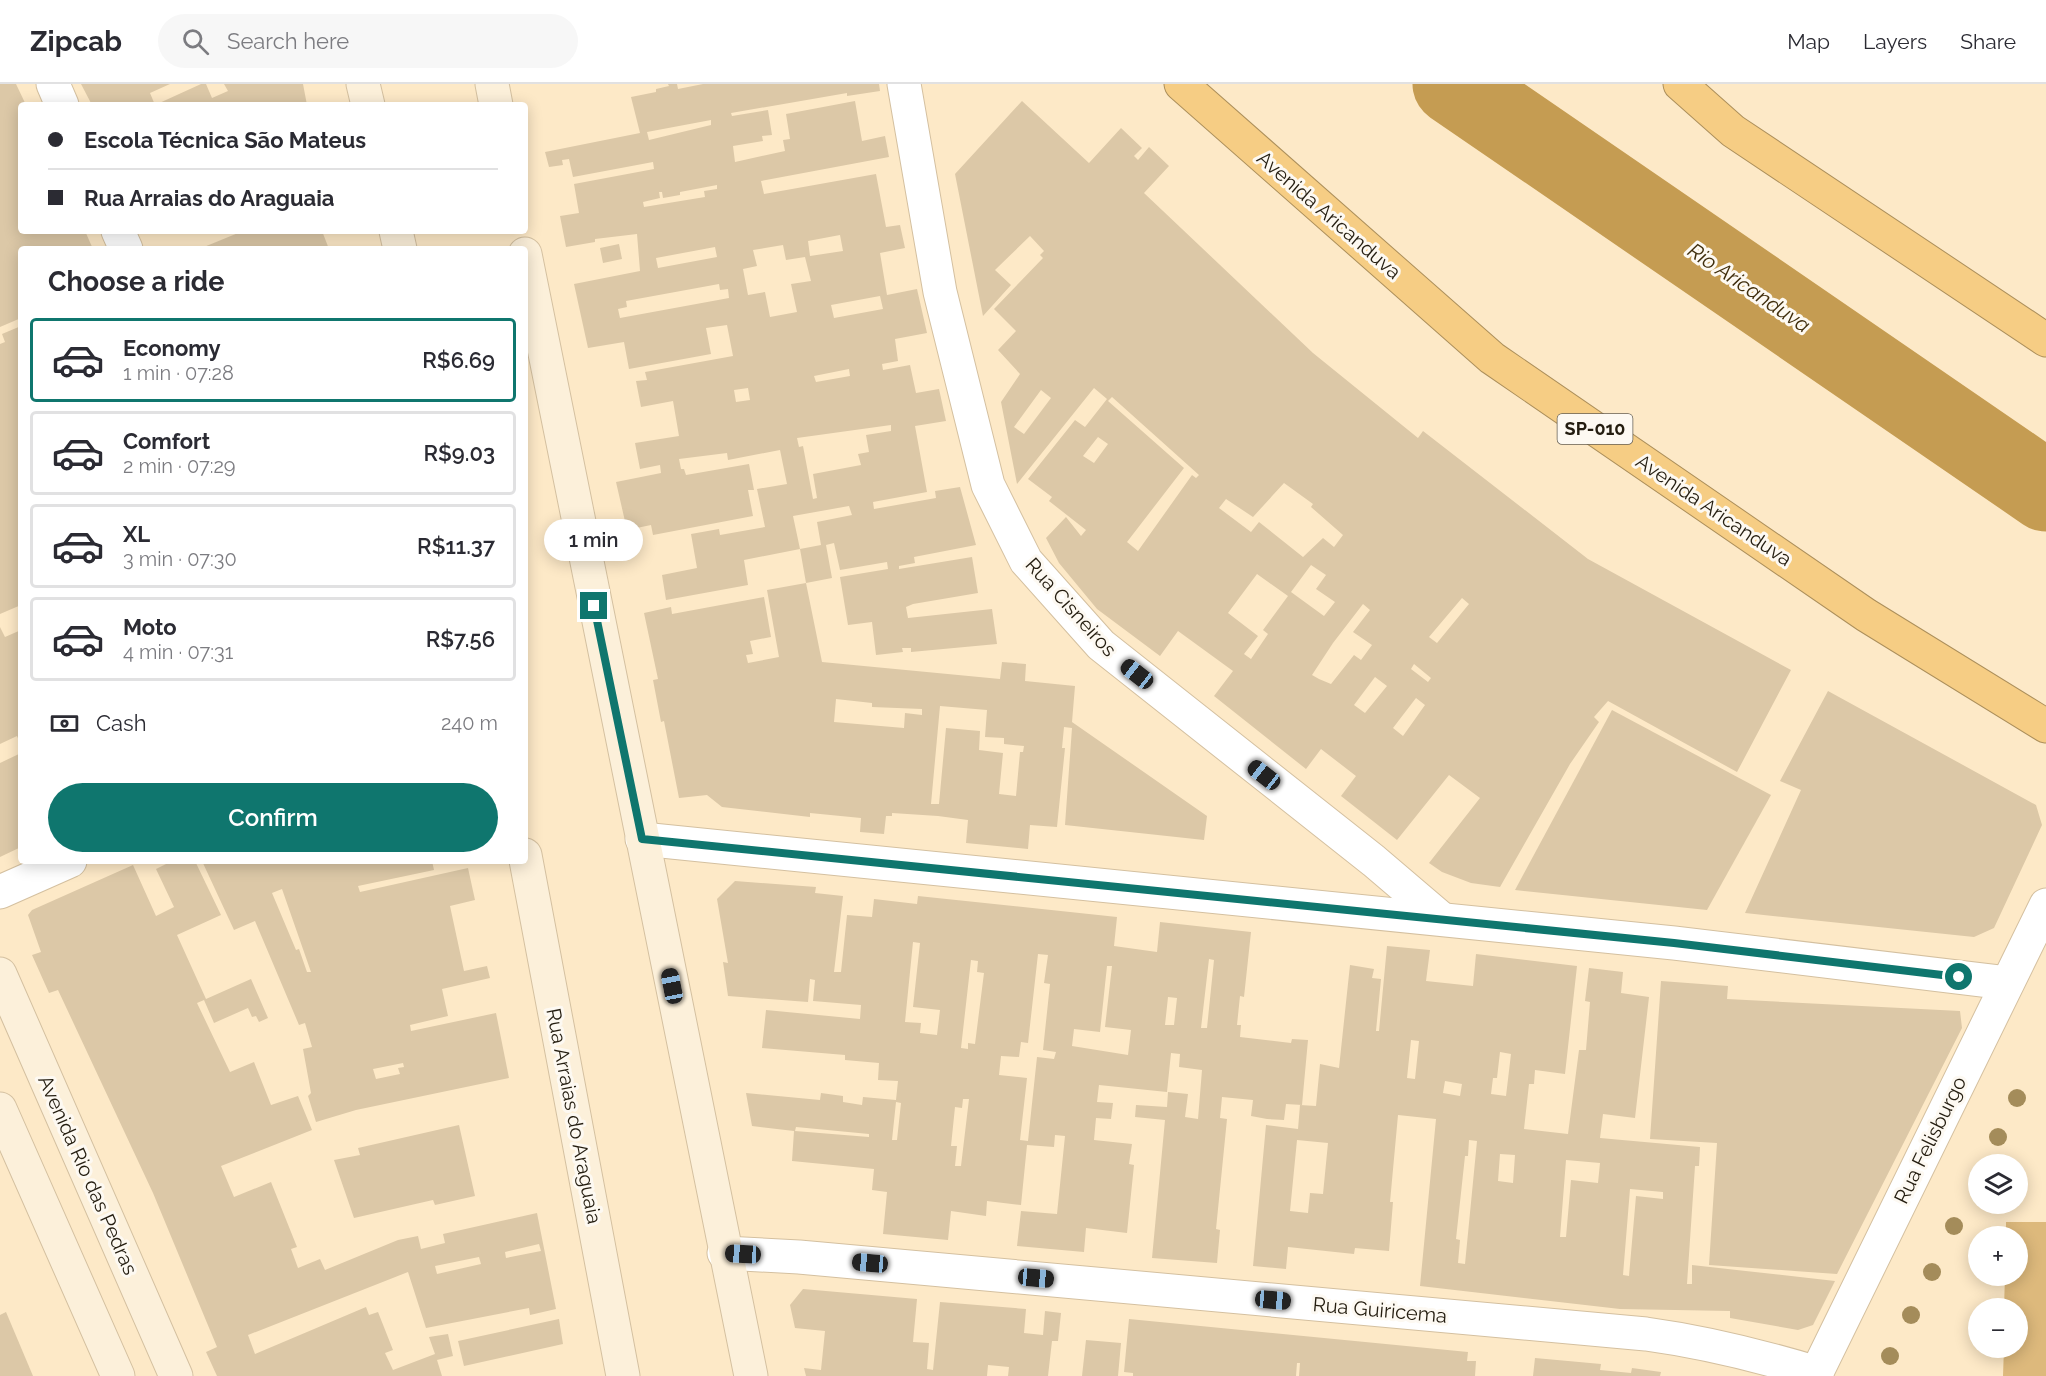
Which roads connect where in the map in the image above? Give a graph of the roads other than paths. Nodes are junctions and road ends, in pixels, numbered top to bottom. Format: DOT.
graph roads {
  1 [pos="53,84"];
  2 [pos="363,84"];
  3 [pos="492,84"];
  4 [pos="904,84"];
  5 [pos="1181,84"];
  6 [pos="1680,84"];
  7 [pos="61,102"];
  8 [pos="367,102"];
  9 [pos="495,102"];
  10 [pos="528,269"];
  11 [pos="2046,340"];
  12 [pos="2046,726"];
  13 [pos="642,839"];
  14 [pos="63,864"];
  15 [pos="527,864"];
  16 [pos="0,892"];
  17 [pos="2046,905"];
  18 [pos="1443,919"];
  19 [pos="0,974"];
  20 [pos="2007,983"];
  21 [pos="0,1109"];
  22 [pos="724,1253"];
  23 [pos="1816,1375"];
  24 [pos="118,1376"];
  25 [pos="176,1376"];
  26 [pos="623,1376"];
  27 [pos="751,1376"];
  1 -- 7 [label="street"];
  2 -- 8 [label="main road"];
  3 -- 9 [label="main road"];
  4 -- 18 [label="street, Rua Cisneiros"];
  5 -- 12 [label="highway, Avenida Aricanduva / SP-010"];
  6 -- 11 [label="highway"];
  10 -- 13 [label="main road"];
  13 -- 18 [label="street"];
  13 -- 22 [label="main road"];
  14 -- 16 [label="street"];
  15 -- 26 [label="main road, Rua Arraias do Araguaia"];
  17 -- 20 [label="street, Rua Felisburgo"];
  18 -- 20 [label="street"];
  19 -- 25 [label="main road, Avenida Rio das Pedras"];
  20 -- 23 [label="street, Rua Felisburgo"];
  21 -- 24 [label="main road"];
  22 -- 23 [label="street, Rua Guiricema"];
  22 -- 27 [label="main road"];
}
